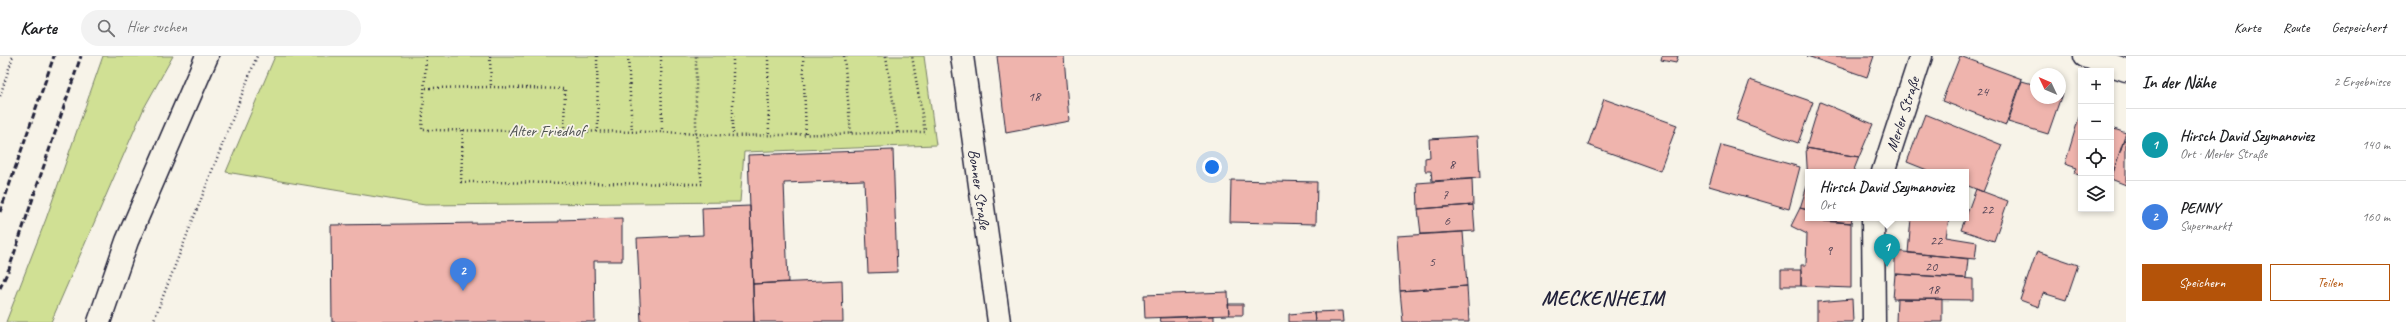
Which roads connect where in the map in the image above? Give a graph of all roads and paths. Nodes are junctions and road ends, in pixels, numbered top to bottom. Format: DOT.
graph roads {
  1 [pos="13,56"];
  2 [pos="207,56"];
  3 [pos="257,56"];
  4 [pos="426,56"];
  5 [pos="490,56"];
  6 [pos="597,56"];
  7 [pos="628,56"];
  8 [pos="661,56"];
  9 [pos="696,56"];
  10 [pos="732,56"];
  11 [pos="768,56"];
  12 [pos="803,56"];
  13 [pos="844,56"];
  14 [pos="886,56"];
  15 [pos="912,56"];
  16 [pos="962,56"];
  17 [pos="1922,56"];
  18 [pos="2085,56"];
  19 [pos="2126,70"];
  20 [pos="491,87"];
  21 [pos="426,88"];
  22 [pos="0,96"];
  23 [pos="463,130"];
  24 [pos="564,131"];
  25 [pos="598,132"];
  26 [pos="632,132"];
  27 [pos="662,132"];
  28 [pos="898,133"];
  29 [pos="696,134"];
  30 [pos="806,134"];
  31 [pos="851,134"];
  32 [pos="769,135"];
  33 [pos="733,136"];
  34 [pos="1884,169"];
  35 [pos="1873,221"];
  36 [pos="99,322"];
  37 [pos="153,322"];
  38 [pos="999,322"];
  39 [pos="1874,322"];
  1 -- 22 [label="path"];
  2 -- 36 [label="main road"];
  3 -- 37 [label="path"];
  4 -- 21 [label="path"];
  5 -- 20 [label="path"];
  6 -- 25 [label="path"];
  7 -- 26 [label="path"];
  8 -- 27 [label="path"];
  9 -- 29 [label="path"];
  10 -- 33 [label="path"];
  11 -- 32 [label="path"];
  12 -- 30 [label="path"];
  13 -- 31 [label="path"];
  14 -- 28 [label="path"];
  15 -- 28 [label="path"];
  16 -- 38 [label="main road, Bonner Straße"];
  17 -- 34 [label="main road, Merler Straße"];
  18 -- 19 [label="main road"];
  20 -- 21 [label="path"];
  20 -- 24 [label="path"];
  21 -- 23 [label="path"];
  23 -- 24 [label="path"];
  23 -- 29 [label="path"];
  24 -- 25 [label="path"];
  25 -- 26 [label="path"];
  26 -- 27 [label="path"];
  27 -- 29 [label="path"];
  28 -- 31 [label="path"];
  29 -- 33 [label="path"];
  30 -- 31 [label="path"];
  30 -- 32 [label="path"];
  32 -- 33 [label="path"];
  35 -- 39 [label="main road"];
}
